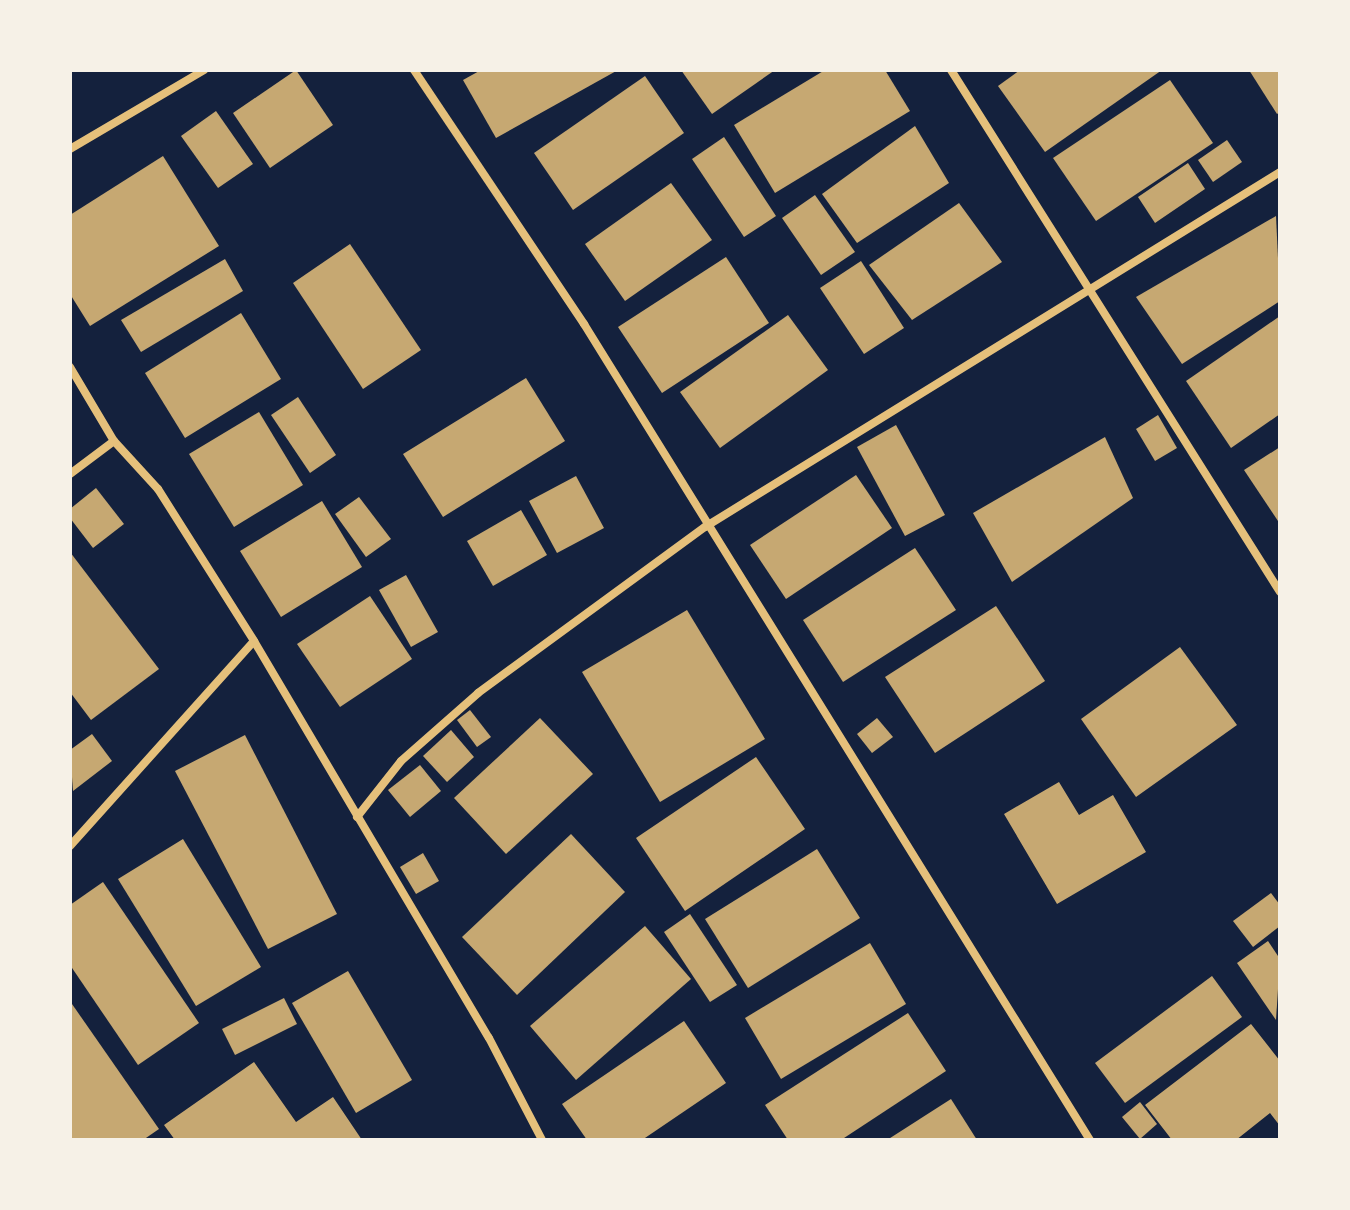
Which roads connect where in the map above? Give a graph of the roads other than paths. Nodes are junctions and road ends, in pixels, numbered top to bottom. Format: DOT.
graph roads {
  1 [pos="204,70"];
  2 [pos="414,70"];
  3 [pos="951,70"];
  4 [pos="70,149"];
  5 [pos="1280,172"];
  6 [pos="1087,291"];
  7 [pos="70,367"];
  8 [pos="114,441"];
  9 [pos="70,474"];
  10 [pos="705,527"];
  11 [pos="1280,592"];
  12 [pos="254,641"];
  13 [pos="357,817"];
  14 [pos="70,846"];
  15 [pos="542,1140"];
  16 [pos="1090,1140"];
  1 -- 4 [label="street"];
  2 -- 10 [label="street"];
  3 -- 6 [label="street"];
  5 -- 6 [label="street"];
  6 -- 10 [label="street"];
  6 -- 11 [label="street"];
  7 -- 8 [label="street"];
  8 -- 9 [label="street"];
  8 -- 12 [label="street"];
  10 -- 13 [label="street"];
  10 -- 16 [label="street"];
  12 -- 13 [label="street"];
  12 -- 14 [label="street"];
  13 -- 15 [label="street"];
}
